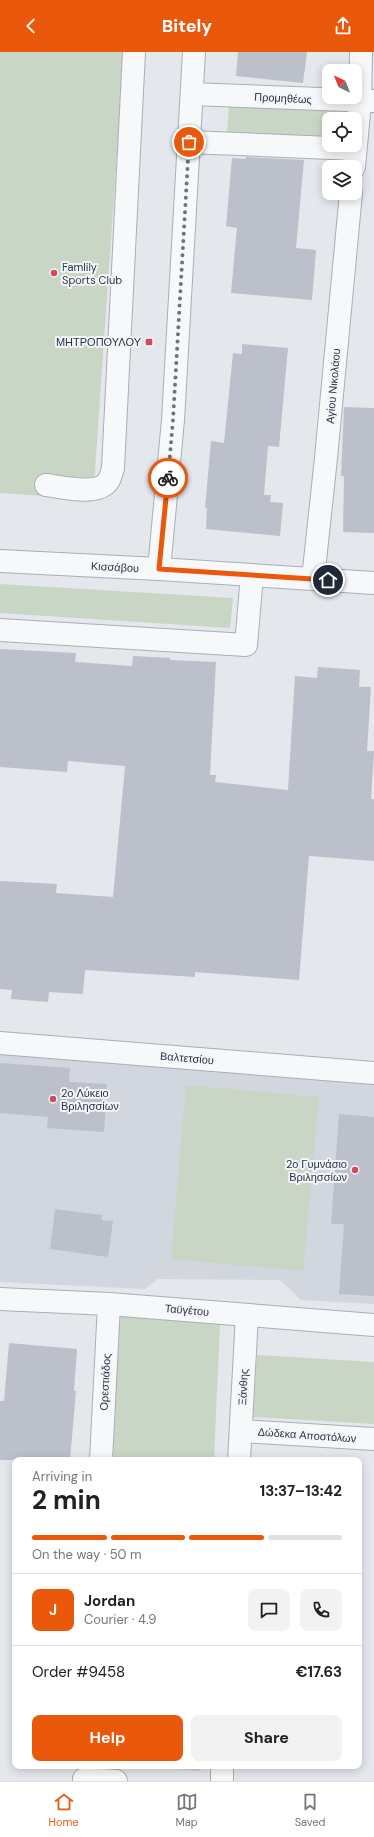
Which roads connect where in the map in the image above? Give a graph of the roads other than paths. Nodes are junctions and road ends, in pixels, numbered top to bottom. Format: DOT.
graph roads {
  1 [pos="134,52"];
  2 [pos="194,52"];
  3 [pos="361,52"];
  4 [pos="192,94"];
  5 [pos="367,101"];
  6 [pos="189,142"];
  7 [pos="355,158"];
  8 [pos="350,200"];
  9 [pos="46,485"];
  10 [pos="0,561"];
  11 [pos="159,569"];
  12 [pos="252,575"];
  13 [pos="313,579"];
  14 [pos="374,583"];
  15 [pos="0,630"];
  16 [pos="0,1043"];
  17 [pos="374,1073"];
  18 [pos="0,1299"];
  19 [pos="108,1304"];
  20 [pos="247,1315"];
  21 [pos="374,1325"];
  22 [pos="241,1431"];
  23 [pos="374,1439"];
  24 [pos="101,1457"];
  25 [pos="239,1457"];
  26 [pos="222,1769"];
  27 [pos="84,1775"];
  28 [pos="116,1781"];
  29 [pos="222,1781"];
  1 -- 9 [label="street"];
  2 -- 4 [label="street"];
  3 -- 5 [label="street"];
  4 -- 5 [label="street, Προμηθέως"];
  4 -- 6 [label="street"];
  5 -- 7 [label="street"];
  6 -- 7 [label="street"];
  6 -- 11 [label="street"];
  8 -- 13 [label="street, Αγίου Νικολάου"];
  10 -- 11 [label="street, Κισσάβου"];
  11 -- 12 [label="street, Κισσάβου"];
  12 -- 13 [label="street, Κισσάβου"];
  12 -- 15 [label="street"];
  13 -- 14 [label="street, Κισσάβου"];
  16 -- 17 [label="street, Βαλτετσίου"];
  18 -- 19 [label="street, Ταϋγέτου"];
  19 -- 20 [label="street, Ταϋγέτου"];
  19 -- 24 [label="street, Ορεστιάδος"];
  20 -- 21 [label="street, Ταϋγέτου"];
  20 -- 22 [label="street, Ξάνθης"];
  22 -- 23 [label="street, Δώδεκα Αποστόλων"];
  22 -- 25 [label="street, Ξάνθης"];
  26 -- 29 [label="street"];
  27 -- 28 [label="street"];
}
